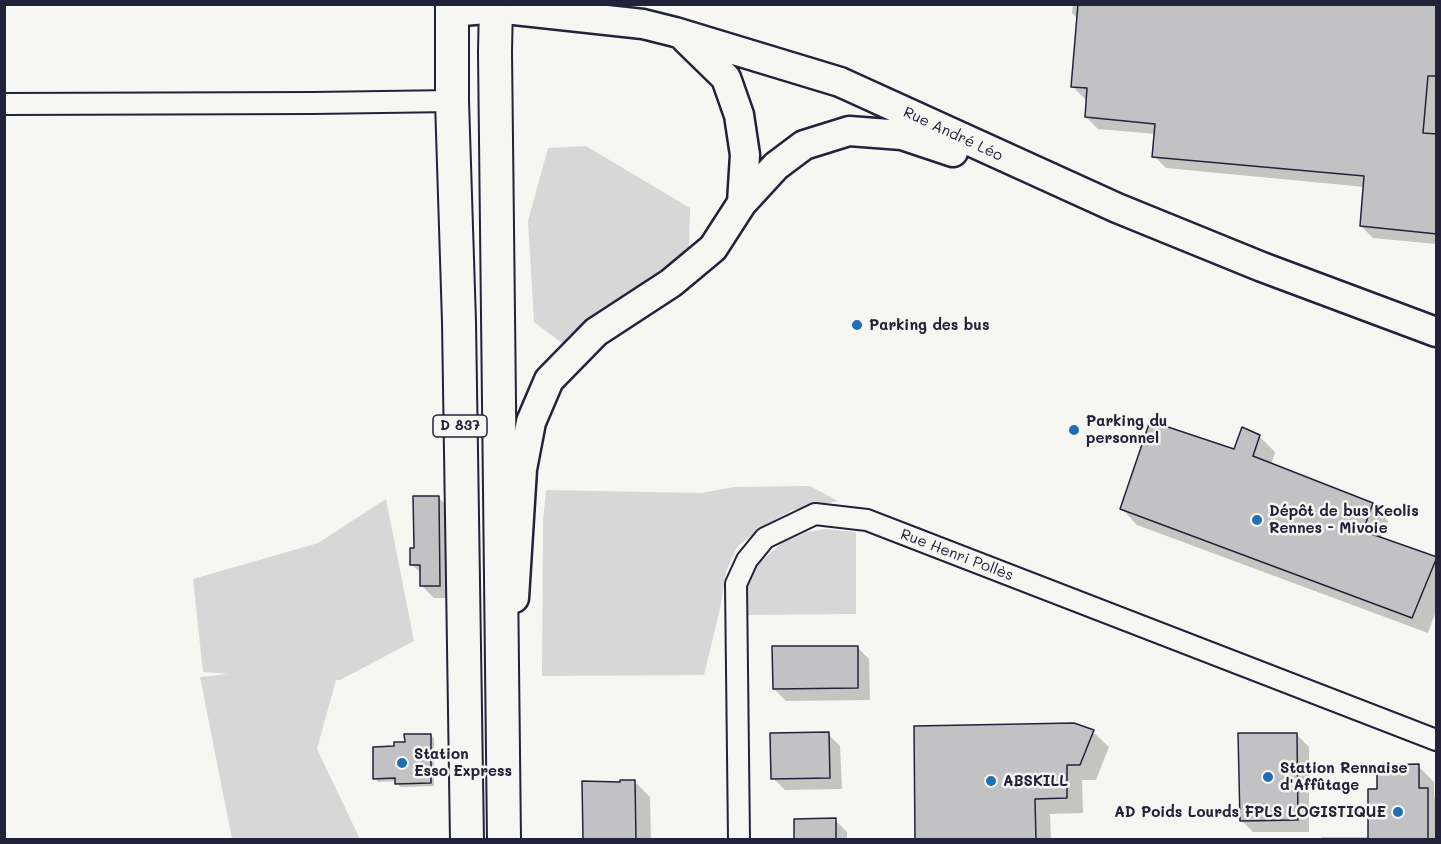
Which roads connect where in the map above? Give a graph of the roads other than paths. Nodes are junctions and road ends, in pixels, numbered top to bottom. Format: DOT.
graph roads {
  1 [pos="496,6"];
  2 [pos="452,8"];
  3 [pos="680,34"];
  4 [pos="452,101"];
  5 [pos="4,104"];
  6 [pos="1013,162"];
  7 [pos="742,203"];
  8 [pos="1437,332"];
  9 [pos="501,633"];
  10 [pos="1437,740"];
  11 [pos="467,840"];
  12 [pos="504,840"];
  13 [pos="739,840"];
  1 -- 2 [label="street, Rue André Léo"];
  1 -- 3 [label="street, Rue André Léo"];
  1 -- 9 [label="main road, D 837"];
  2 -- 4 [label="main road, D 837"];
  3 -- 6 [label="street, Rue André Léo"];
  3 -- 7 [label="street"];
  4 -- 5 [label="street"];
  4 -- 11 [label="main road, D 837"];
  6 -- 7 [label="street"];
  6 -- 8 [label="street, Rue André Léo"];
  7 -- 9 [label="street"];
  9 -- 12 [label="main road, D 837"];
  10 -- 13 [label="street, Rue Henri Pollès"];
}
